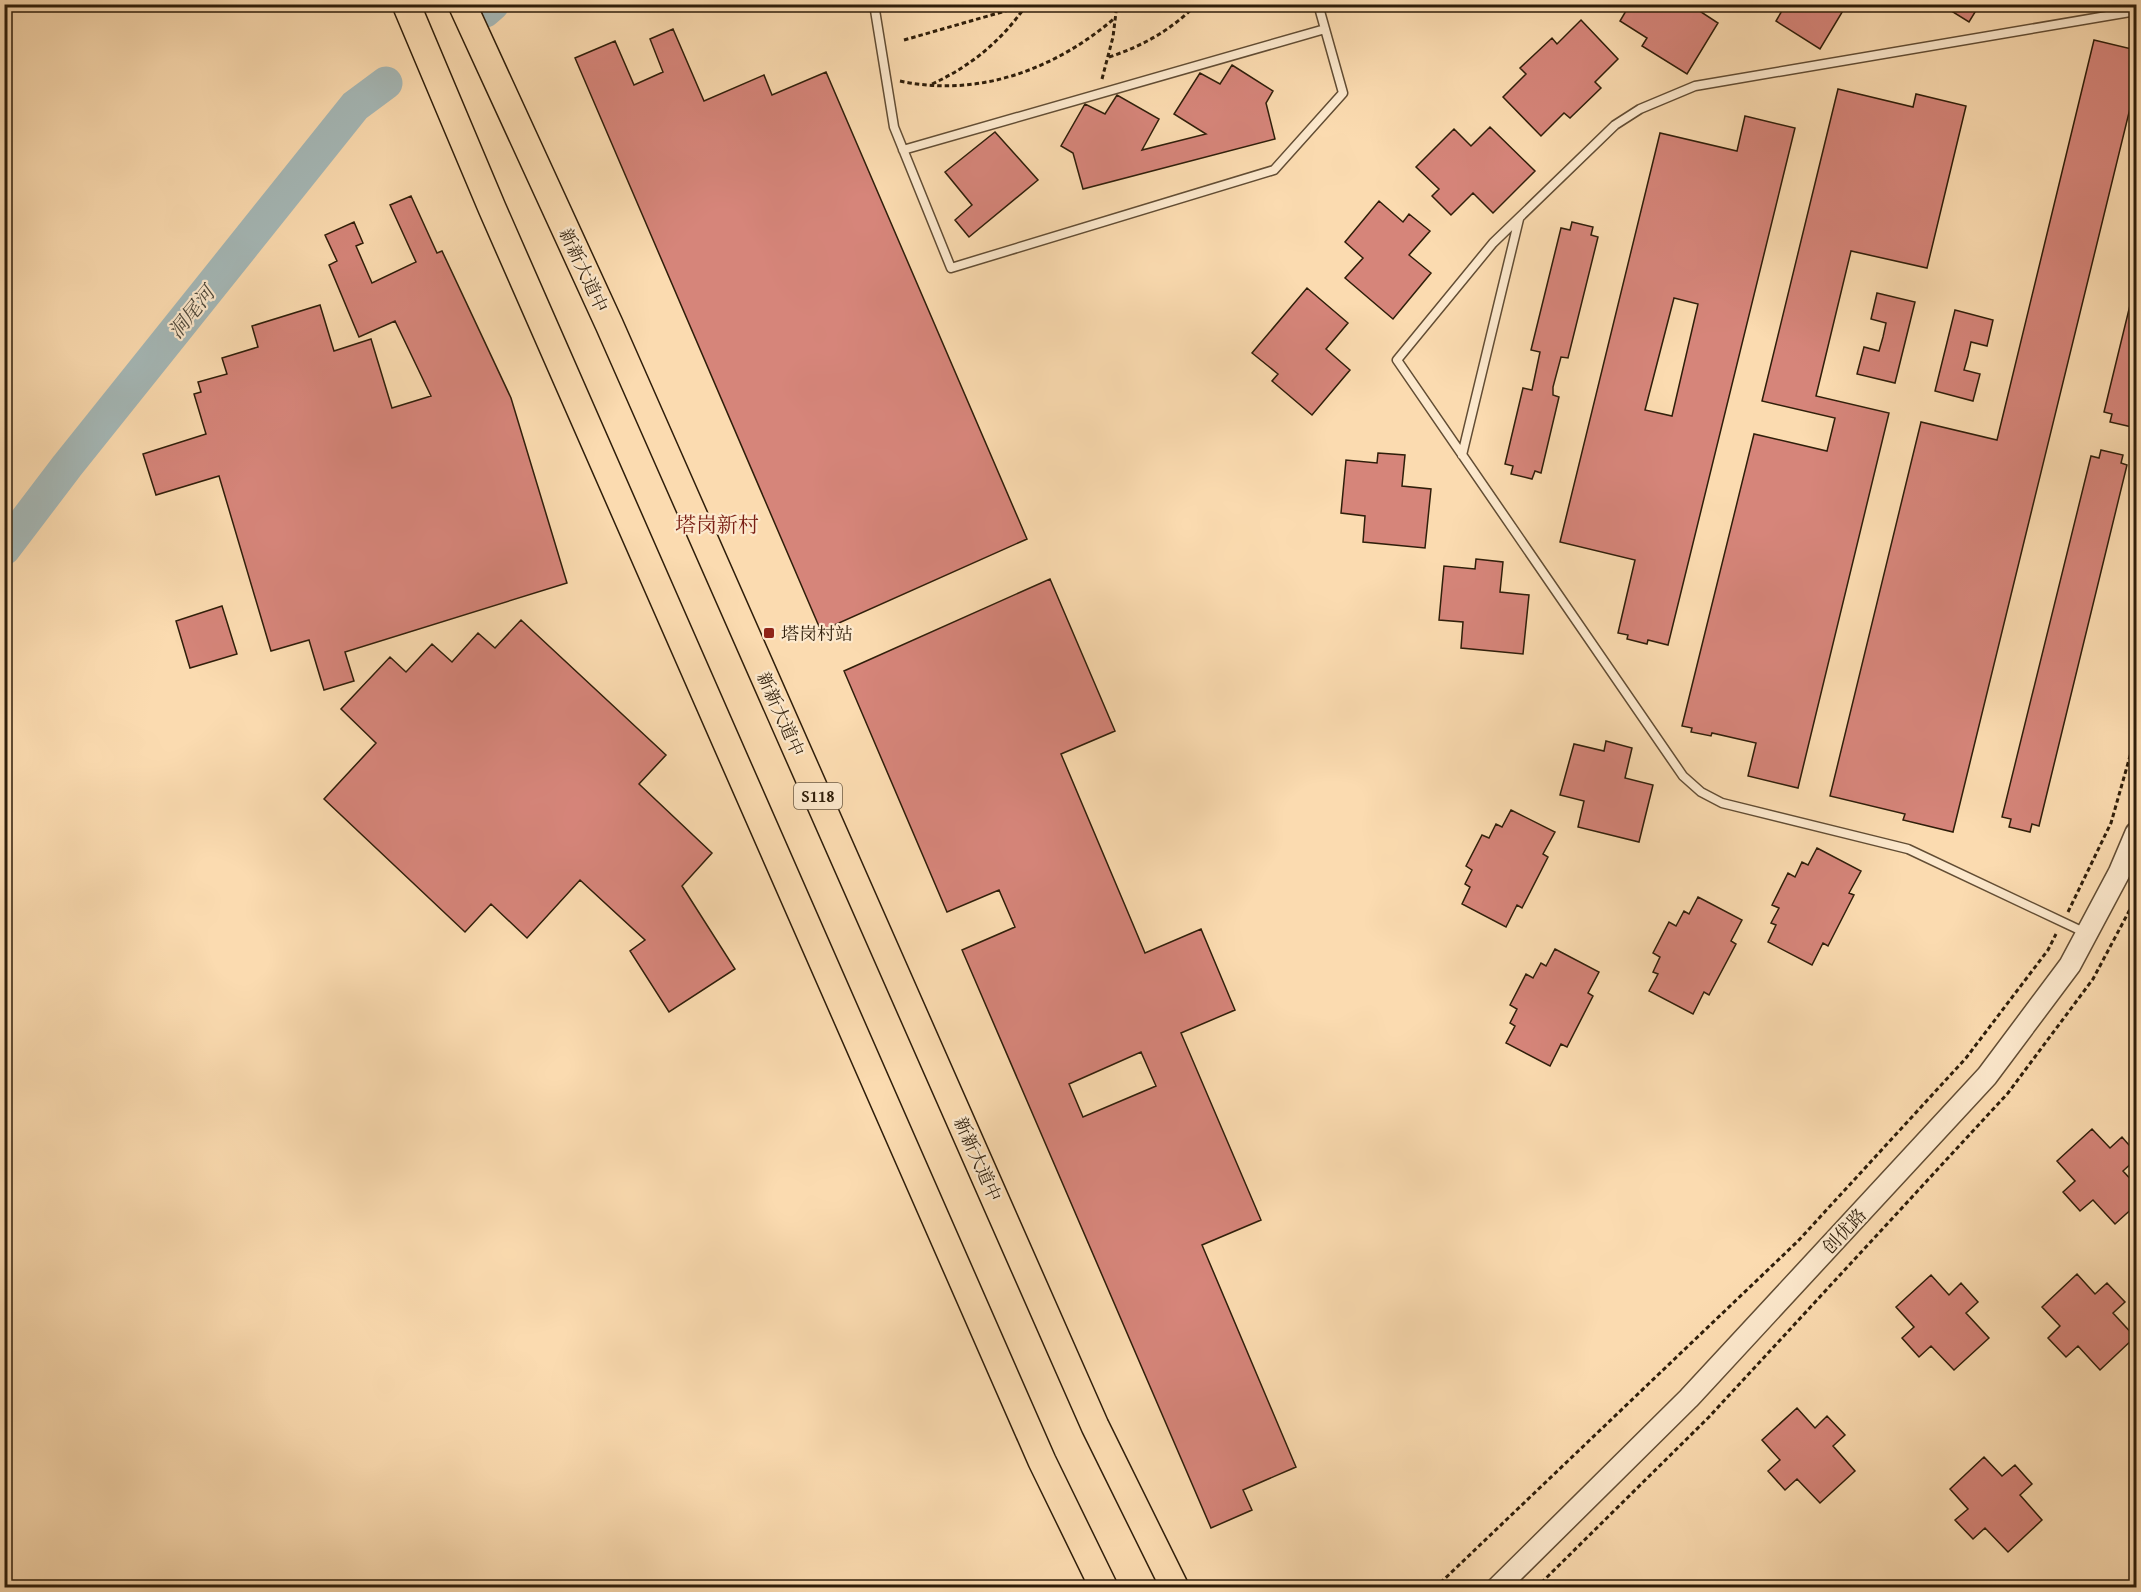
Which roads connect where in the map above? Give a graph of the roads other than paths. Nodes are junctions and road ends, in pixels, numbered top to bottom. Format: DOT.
graph roads {
  1 [pos="406,4"];
  2 [pos="462,4"];
  3 [pos="874,4"];
  4 [pos="1318,4"];
  5 [pos="2136,10"];
  6 [pos="1325,28"];
  7 [pos="903,150"];
  8 [pos="1520,218"];
  9 [pos="1462,455"];
  10 [pos="2136,833"];
  11 [pos="2087,933"];
  12 [pos="1104,1587"];
  13 [pos="1175,1587"];
  14 [pos="1497,1587"];
  1 -- 12 [label="main road"];
  2 -- 13 [label="main road, 新新大道中 / S118"];
  3 -- 7 [label="lane"];
  4 -- 6 [label="lane"];
  5 -- 8 [label="lane"];
  6 -- 7 [label="lane"];
  6 -- 7 [label="lane"];
  8 -- 9 [label="lane"];
  8 -- 9 [label="lane"];
  9 -- 11 [label="lane"];
  10 -- 11 [label="street, 创优路"];
  11 -- 14 [label="street, 创优路"];
}
